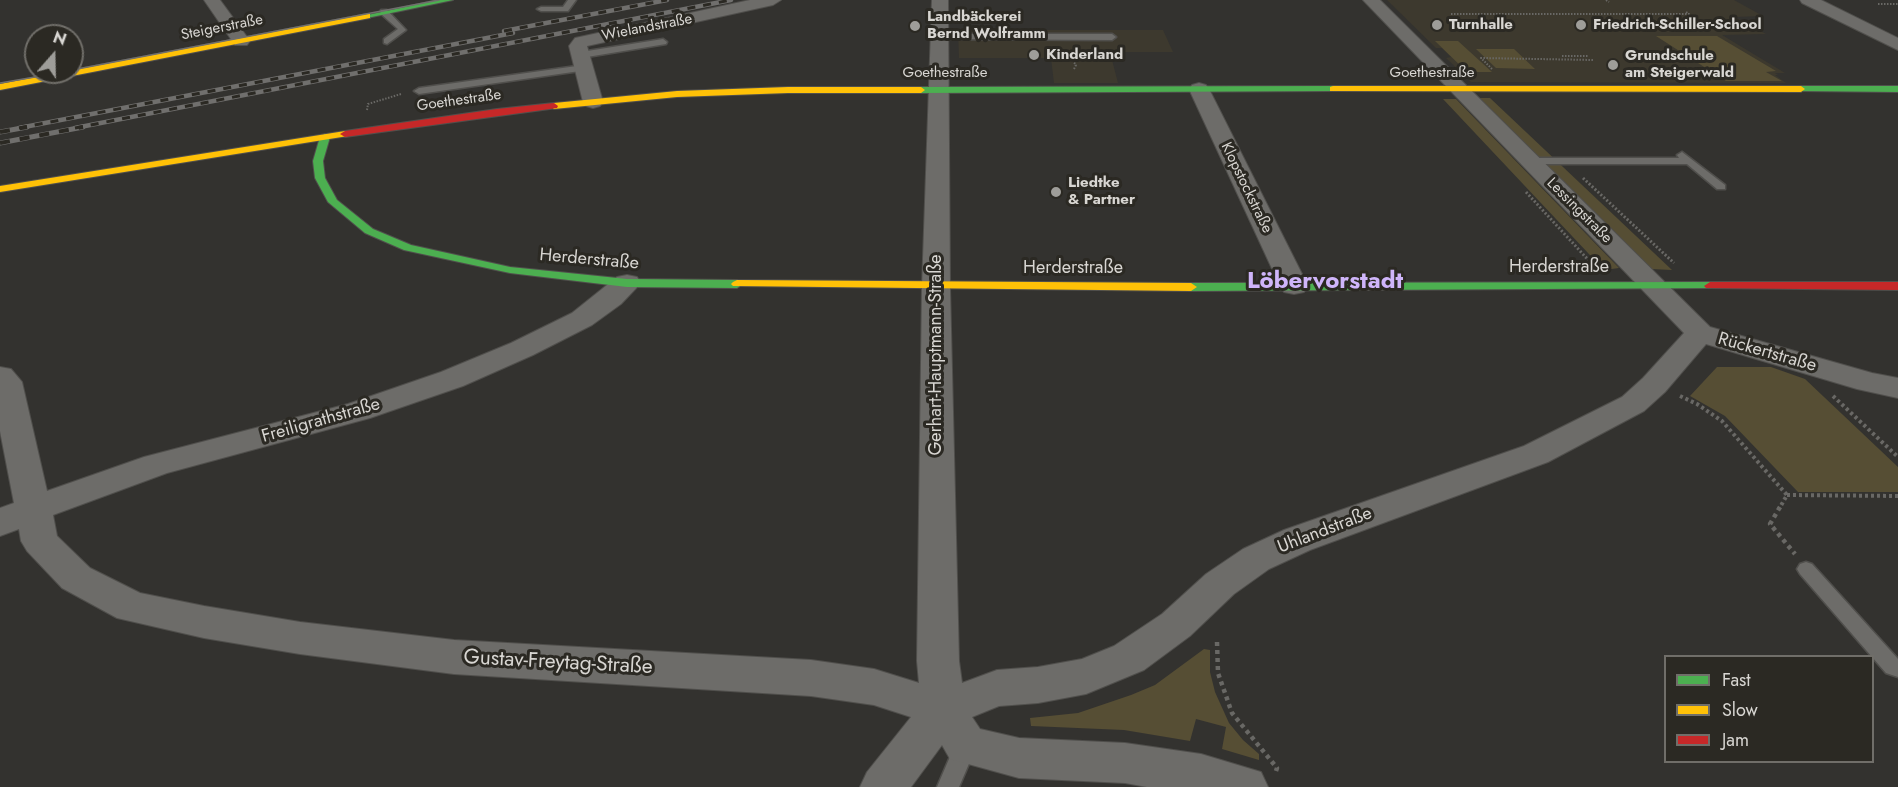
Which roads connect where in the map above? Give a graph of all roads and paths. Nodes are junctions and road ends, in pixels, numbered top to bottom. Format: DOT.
graph roads {
  1 [pos="212,0"];
  2 [pos="449,0"];
  3 [pos="572,0"];
  4 [pos="773,0"];
  5 [pos="940,0"];
  6 [pos="1371,0"];
  7 [pos="1808,0"];
  8 [pos="1878,4"];
  9 [pos="1898,4"];
  10 [pos="541,9"];
  11 [pos="1511,10"];
  12 [pos="1568,10"];
  13 [pos="384,12"];
  14 [pos="1686,12"];
  15 [pos="1451,14"];
  16 [pos="1517,14"];
  17 [pos="1574,14"];
  18 [pos="939,36"];
  19 [pos="1112,37"];
  20 [pos="238,40"];
  21 [pos="387,41"];
  22 [pos="663,42"];
  23 [pos="1898,45"];
  24 [pos="1588,56"];
  25 [pos="1528,58"];
  26 [pos="1570,60"];
  27 [pos="1593,60"];
  28 [pos="582,62"];
  29 [pos="1553,62"];
  30 [pos="1488,65"];
  31 [pos="0,87"];
  32 [pos="1199,89"];
  33 [pos="1459,89"];
  34 [pos="1898,89"];
  35 [pos="939,90"];
  36 [pos="420,92"];
  37 [pos="593,102"];
  38 [pos="366,116"];
  39 [pos="324,137"];
  40 [pos="1529,161"];
  41 [pos="1566,161"];
  42 [pos="1721,187"];
  43 [pos="0,189"];
  44 [pos="627,283"];
  45 [pos="1294,286"];
  46 [pos="1654,286"];
  47 [pos="1698,286"];
  48 [pos="1898,286"];
  49 [pos="936,287"];
  50 [pos="1700,333"];
  51 [pos="0,376"];
  52 [pos="1898,388"];
  53 [pos="1825,389"];
  54 [pos="1697,404"];
  55 [pos="1898,457"];
  56 [pos="1787,495"];
  57 [pos="1898,496"];
  58 [pos="17,515"];
  59 [pos="1806,569"];
  60 [pos="1217,642"];
  61 [pos="1898,669"];
  62 [pos="954,727"];
  63 [pos="1260,783"];
  64 [pos="883,787"];
  65 [pos="948,787"];
  1 -- 20 [label="street"];
  2 -- 13 [label="street, Steigerstraße"];
  3 -- 10 [label="lane"];
  4 -- 28 [label="street, Wielandstraße"];
  5 -- 18 [label="street, Gerhart-Hauptmann-Straße"];
  6 -- 33 [label="street, Lessingstraße"];
  7 -- 23 [label="street"];
  8 -- 9 [label="path"];
  11 -- 16 [label="path"];
  12 -- 17 [label="path"];
  13 -- 20 [label="street, Steigerstraße"];
  13 -- 21 [label="lane"];
  14 -- 17 [label="path"];
  15 -- 16 [label="path"];
  16 -- 17 [label="path"];
  18 -- 19 [label="lane"];
  18 -- 35 [label="street, Gerhart-Hauptmann-Straße"];
  20 -- 31 [label="street, Steigerstraße"];
  22 -- 28 [label="lane"];
  24 -- 25 [label="path"];
  25 -- 26 [label="path"];
  25 -- 30 [label="path"];
  26 -- 27 [label="path"];
  26 -- 29 [label="path"];
  28 -- 36 [label="lane"];
  28 -- 37 [label="street"];
  32 -- 33 [label="street, Goethestraße"];
  32 -- 35 [label="street, Goethestraße"];
  32 -- 45 [label="street, Klopstockstraße"];
  33 -- 34 [label="street, Goethestraße"];
  33 -- 40 [label="street, Lessingstraße"];
  35 -- 37 [label="street, Goethestraße"];
  35 -- 49 [label="street, Gerhart-Hauptmann-Straße"];
  36 -- 38 [label="path"];
  37 -- 39 [label="street, Goethestraße"];
  39 -- 43 [label="street, Goethestraße"];
  39 -- 44 [label="street, Herderstraße"];
  40 -- 41 [label="lane, Lessingstraße"];
  40 -- 46 [label="street, Lessingstraße"];
  41 -- 42 [label="lane, Lessingstraße"];
  41 -- 47 [label="path"];
  44 -- 49 [label="street, Herderstraße"];
  44 -- 58 [label="street, Freiligrathstraße"];
  45 -- 46 [label="street, Herderstraße"];
  45 -- 49 [label="street, Herderstraße"];
  46 -- 47 [label="street, Herderstraße"];
  46 -- 50 [label="street, Rückertstraße"];
  47 -- 48 [label="street, Herderstraße"];
  49 -- 62 [label="street, Gerhart-Hauptmann-Straße"];
  50 -- 52 [label="street, Rückertstraße"];
  50 -- 62 [label="street, Uhlandstraße"];
  51 -- 58 [label="street, Gustav-Freytag-Straße"];
  53 -- 55 [label="path"];
  54 -- 56 [label="path"];
  56 -- 57 [label="path"];
  56 -- 59 [label="path"];
  58 -- 62 [label="street, Gustav-Freytag-Straße"];
  59 -- 61 [label="lane"];
  60 -- 63 [label="path"];
  62 -- 63 [label="street, Gustav-Freytag-Straße"];
  62 -- 64 [label="street"];
  62 -- 65 [label="lane"];
}
